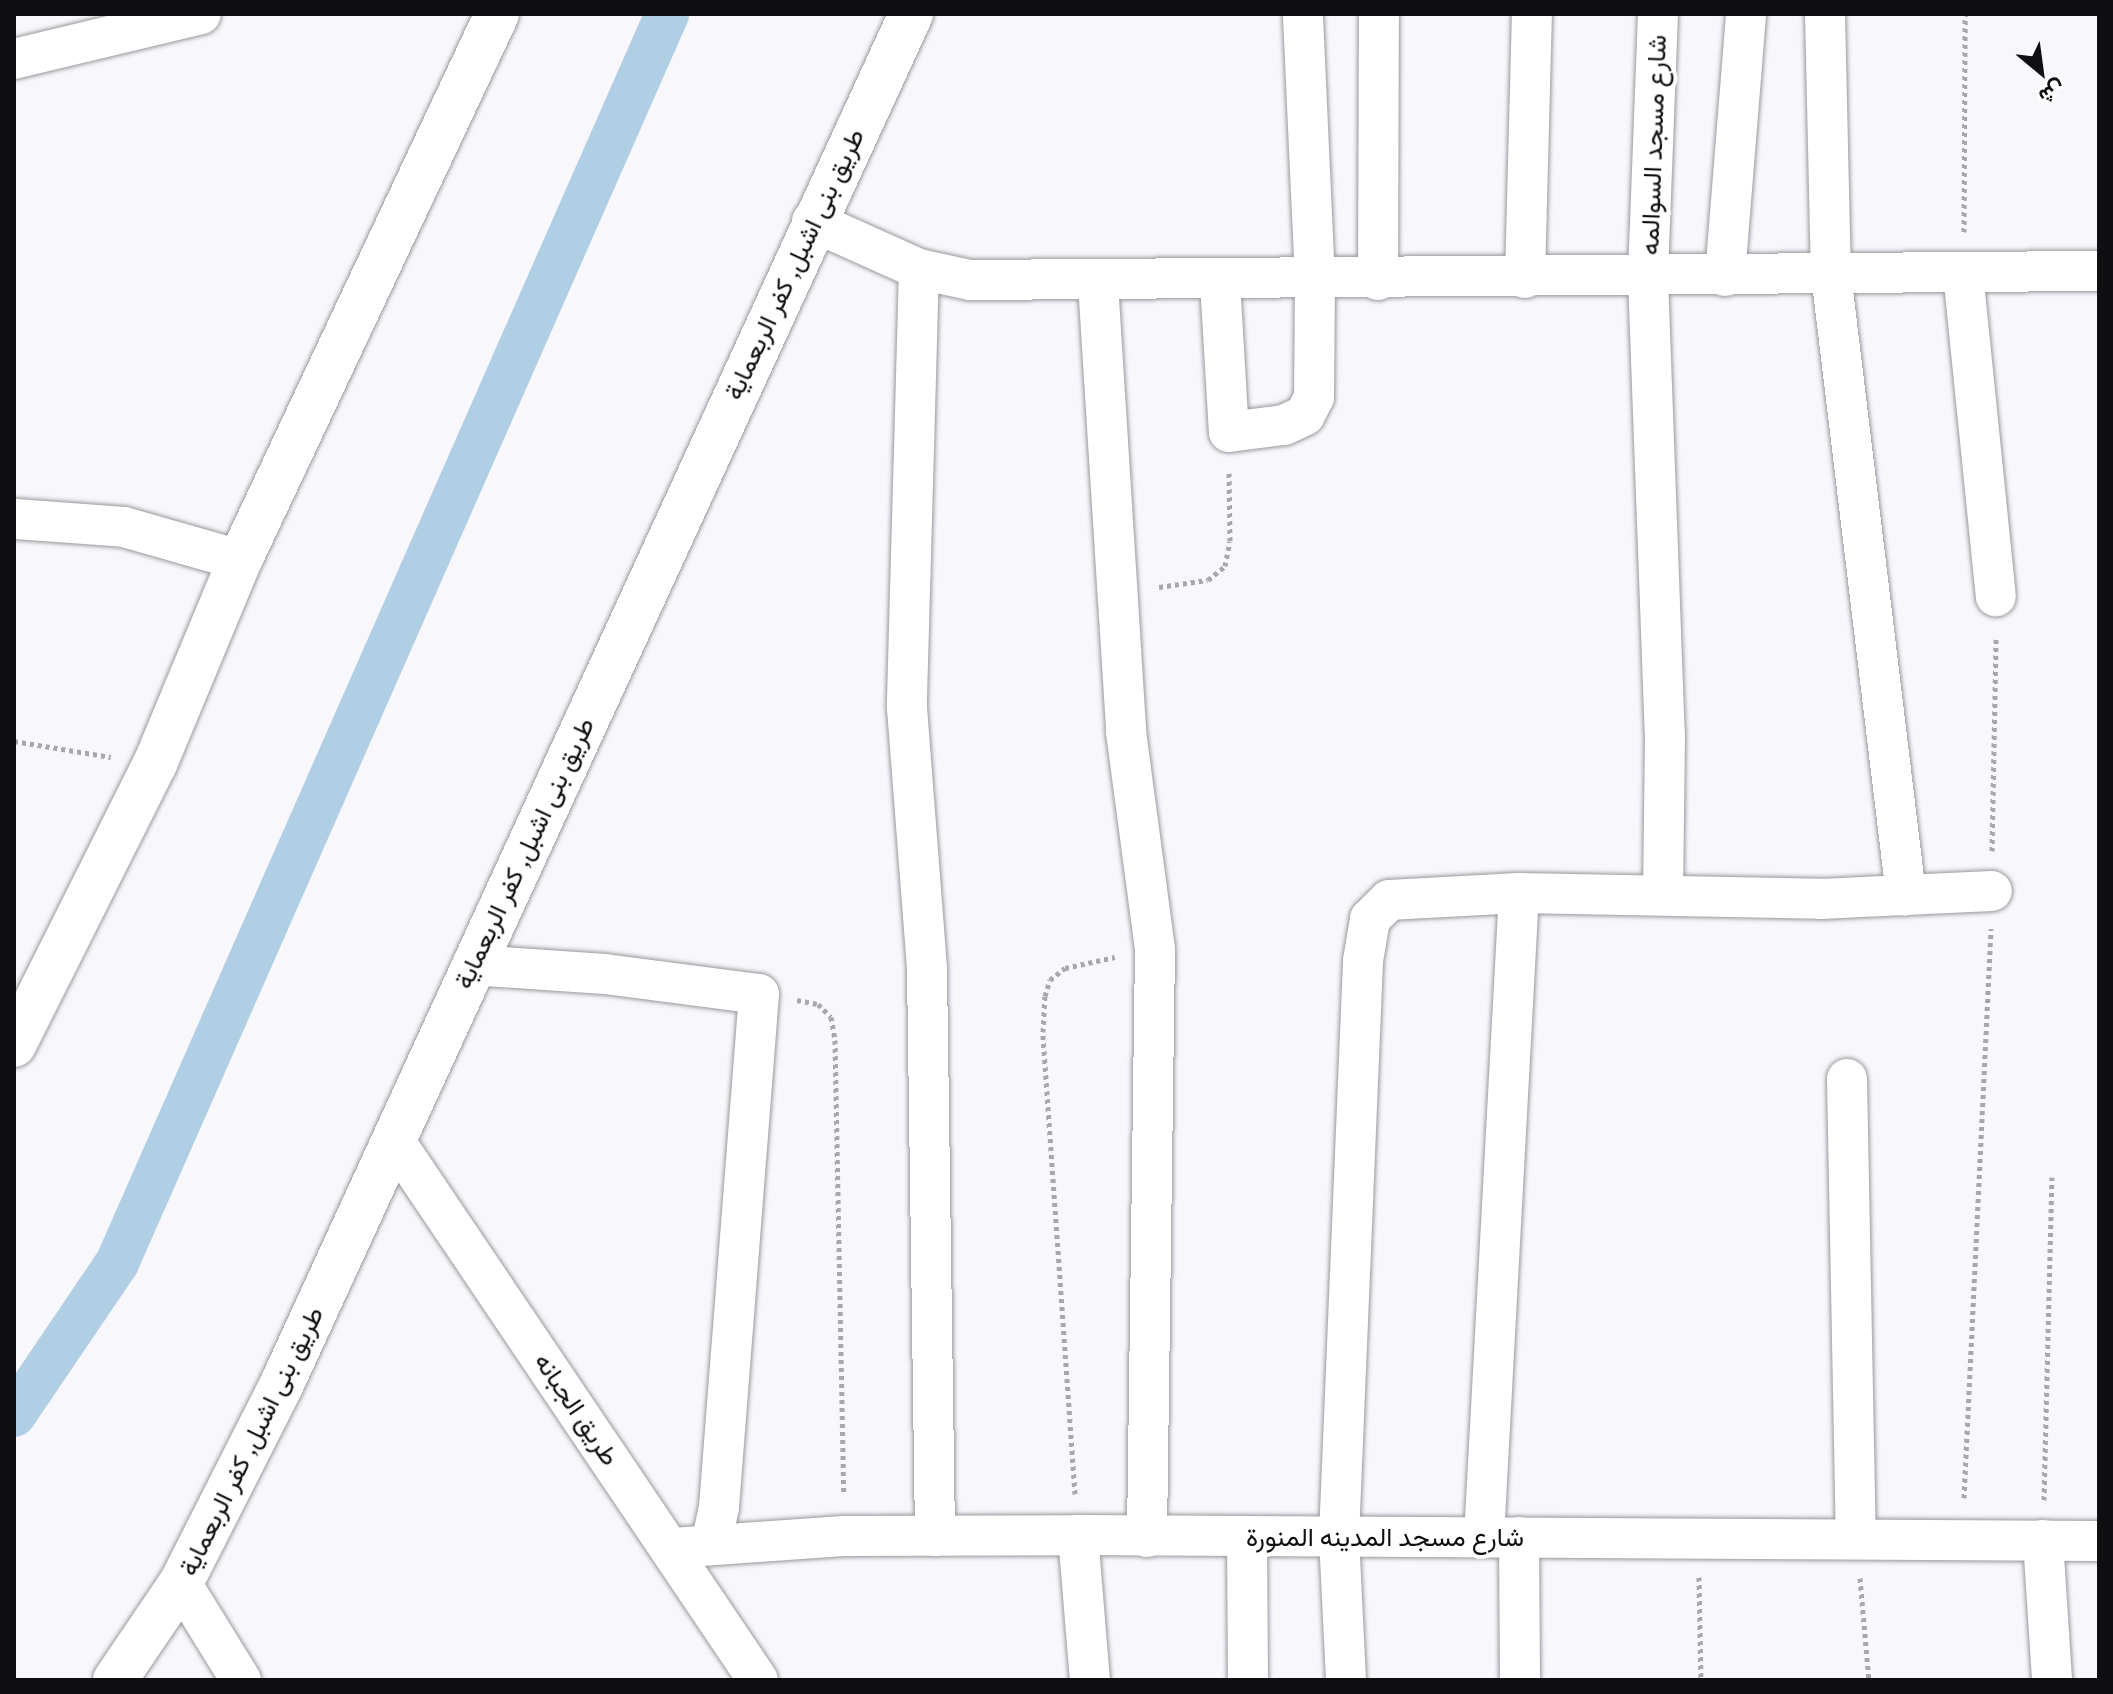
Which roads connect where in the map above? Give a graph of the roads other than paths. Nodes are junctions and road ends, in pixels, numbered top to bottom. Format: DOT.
graph roads {
  1 [pos="497,14"];
  2 [pos="911,14"];
  3 [pos="1303,14"];
  4 [pos="1379,14"];
  5 [pos="1532,14"];
  6 [pos="1658,14"];
  7 [pos="1746,14"];
  8 [pos="1825,14"];
  9 [pos="190,15"];
  10 [pos="14,59"];
  11 [pos="812,221"];
  12 [pos="919,269"];
  13 [pos="2099,271"];
  14 [pos="1963,273"];
  15 [pos="1831,274"];
  16 [pos="1725,276"];
  17 [pos="1648,277"];
  18 [pos="1525,278"];
  19 [pos="1378,280"];
  20 [pos="1315,281"];
  21 [pos="1220,282"];
  22 [pos="1098,283"];
  23 [pos="16,519"];
  24 [pos="240,560"];
  25 [pos="1996,596"];
  26 [pos="1992,891"];
  27 [pos="1519,893"];
  28 [pos="1663,893"];
  29 [pos="1906,895"];
  30 [pos="472,965"];
  31 [pos="14,1045"];
  32 [pos="1847,1079"];
  33 [pos="394,1140"];
  34 [pos="1078,1535"];
  35 [pos="935,1536"];
  36 [pos="1147,1537"];
  37 [pos="1247,1537"];
  38 [pos="1339,1537"];
  39 [pos="1502,1537"];
  40 [pos="1856,1537"];
  41 [pos="2043,1540"];
  42 [pos="2099,1541"];
  43 [pos="691,1546"];
  44 [pos="181,1583"];
  45 [pos="115,1680"];
  46 [pos="241,1680"];
  47 [pos="758,1680"];
  48 [pos="1090,1680"];
  49 [pos="1248,1680"];
  50 [pos="1346,1680"];
  51 [pos="1520,1680"];
  52 [pos="2052,1680"];
  1 -- 24 [label="street"];
  2 -- 11 [label="street, طريق بنى اشبل, كفر الربعماية"];
  3 -- 20 [label="street"];
  4 -- 19 [label="street"];
  5 -- 18 [label="street"];
  6 -- 17 [label="street, شارع مسجد السوالمه"];
  7 -- 16 [label="street"];
  8 -- 15 [label="street"];
  9 -- 10 [label="street"];
  11 -- 12 [label="street"];
  11 -- 30 [label="street, طريق بنى اشبل, كفر الربعماية"];
  12 -- 22 [label="street"];
  12 -- 35 [label="street"];
  13 -- 14 [label="street"];
  14 -- 15 [label="street"];
  14 -- 25 [label="street"];
  15 -- 16 [label="street"];
  15 -- 29 [label="street"];
  16 -- 17 [label="street"];
  17 -- 18 [label="street"];
  17 -- 28 [label="street, شارع مسجد السوالمه"];
  18 -- 19 [label="street"];
  19 -- 20 [label="street"];
  20 -- 21 [label="street"];
  20 -- 21 [label="street"];
  21 -- 22 [label="street"];
  22 -- 36 [label="street"];
  23 -- 24 [label="street"];
  24 -- 31 [label="street"];
  26 -- 29 [label="street"];
  27 -- 28 [label="street"];
  27 -- 38 [label="street"];
  27 -- 39 [label="street"];
  28 -- 29 [label="street"];
  30 -- 33 [label="street, طريق بنى اشبل, كفر الربعماية"];
  30 -- 43 [label="street"];
  32 -- 40 [label="street"];
  33 -- 43 [label="street, طريق الجبانه"];
  33 -- 44 [label="street, طريق بنى اشبل, كفر الربعماية"];
  34 -- 35 [label="street, شارع مسجد المدينه المنورة"];
  34 -- 36 [label="street, شارع مسجد المدينه المنورة"];
  34 -- 48 [label="street"];
  35 -- 43 [label="street, شارع مسجد المدينه المنورة"];
  36 -- 37 [label="street, شارع مسجد المدينه المنورة"];
  37 -- 38 [label="street, شارع مسجد المدينه المنورة"];
  37 -- 49 [label="street"];
  38 -- 39 [label="street, شارع مسجد المدينه المنورة"];
  38 -- 50 [label="street"];
  39 -- 40 [label="street, شارع مسجد المدينه المنورة"];
  39 -- 51 [label="street"];
  40 -- 41 [label="street, شارع مسجد المدينه المنورة"];
  41 -- 42 [label="street, شارع مسجد المدينه المنورة"];
  41 -- 52 [label="street"];
  43 -- 47 [label="street, طريق الجبانه"];
  44 -- 45 [label="street, طريق بنى اشبل, كفر الربعماية"];
  44 -- 46 [label="street"];
}
